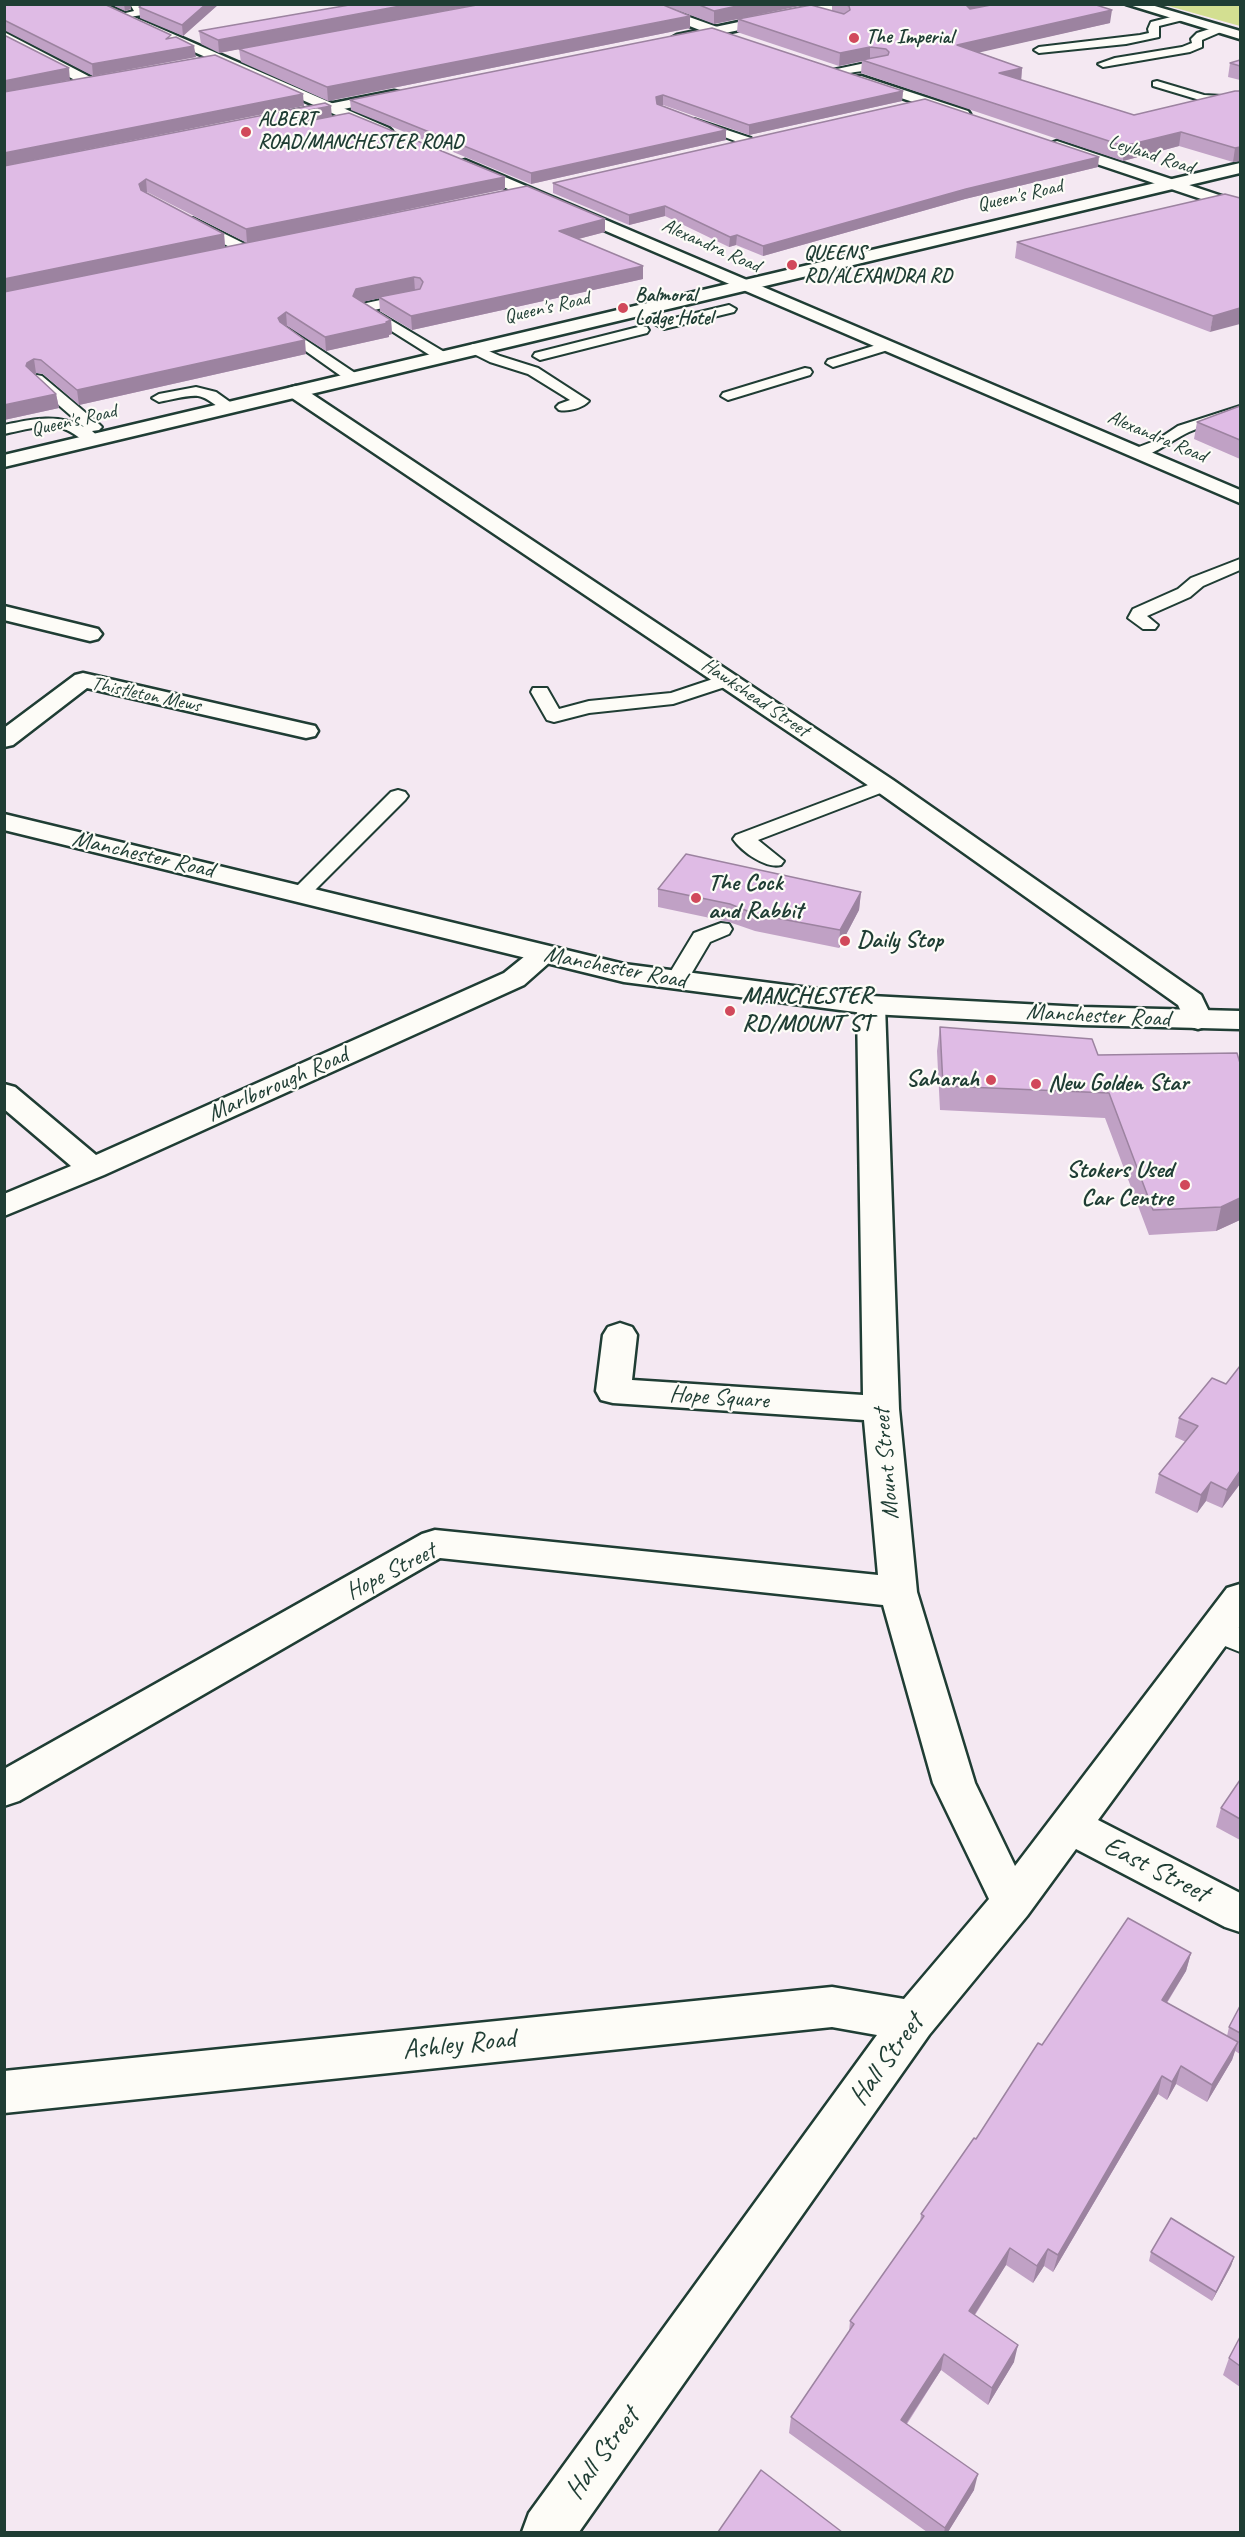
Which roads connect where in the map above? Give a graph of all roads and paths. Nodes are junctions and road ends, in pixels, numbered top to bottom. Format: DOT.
graph roads {
  1 [pos="92,4"];
  2 [pos="135,4"];
  3 [pos="639,4"];
  4 [pos="845,4"];
  5 [pos="1132,4"];
  6 [pos="811,12"];
  7 [pos="121,17"];
  8 [pos="1179,18"];
  9 [pos="831,19"];
  10 [pos="1220,29"];
  11 [pos="716,31"];
  12 [pos="1240,35"];
  13 [pos="4,36"];
  14 [pos="748,42"];
  15 [pos="657,43"];
  16 [pos="1039,50"];
  17 [pos="242,56"];
  18 [pos="219,60"];
  19 [pos="195,64"];
  20 [pos="1103,64"];
  21 [pos="881,66"];
  22 [pos="830,70"];
  23 [pos="1157,84"];
  24 [pos="69,87"];
  25 [pos="410,92"];
  26 [pos="1240,100"];
  27 [pos="925,102"];
  28 [pos="892,109"];
  29 [pos="330,116"];
  30 [pos="684,118"];
  31 [pos="270,120"];
  32 [pos="981,121"];
  33 [pos="398,137"];
  34 [pos="753,140"];
  35 [pos="1048,143"];
  36 [pos="713,149"];
  37 [pos="452,159"];
  38 [pos="1240,168"];
  39 [pos="1171,184"];
  40 [pos="552,186"];
  41 [pos="530,191"];
  42 [pos="495,198"];
  43 [pos="1240,207"];
  44 [pos="177,213"];
  45 [pos="251,249"];
  46 [pos="223,255"];
  47 [pos="743,284"];
  48 [pos="415,297"];
  49 [pos="729,309"];
  50 [pos="635,310"];
  51 [pos="557,329"];
  52 [pos="642,330"];
  53 [pos="288,333"];
  54 [pos="587,344"];
  55 [pos="886,346"];
  56 [pos="473,348"];
  57 [pos="441,356"];
  58 [pos="540,356"];
  59 [pos="833,363"];
  60 [pos="804,372"];
  61 [pos="353,378"];
  62 [pos="36,379"];
  63 [pos="296,392"];
  64 [pos="728,396"];
  65 [pos="159,398"];
  66 [pos="564,406"];
  67 [pos="229,407"];
  68 [pos="1240,411"];
  69 [pos="4,430"];
  70 [pos="100,438"];
  71 [pos="1137,453"];
  72 [pos="4,461"];
  73 [pos="1240,497"];
  74 [pos="1240,564"];
  75 [pos="4,613"];
  76 [pos="1149,625"];
  77 [pos="90,634"];
  78 [pos="728,681"];
  79 [pos="540,693"];
  80 [pos="306,731"];
  81 [pos="4,740"];
  82 [pos="884,785"];
  83 [pos="398,796"];
  84 [pos="4,822"];
  85 [pos="774,861"];
  86 [pos="301,893"];
  87 [pos="721,929"];
  88 [pos="545,954"];
  89 [pos="676,981"];
  90 [pos="871,1005"];
  91 [pos="1198,1020"];
  92 [pos="1240,1020"];
  93 [pos="4,1093"];
  94 [pos="93,1168"];
  95 [pos="4,1206"];
  96 [pos="620,1335"];
  97 [pos="881,1409"];
  98 [pos="898,1592"];
  99 [pos="1232,1623"];
  100 [pos="4,1789"];
  101 [pos="1071,1826"];
  102 [pos="1012,1903"];
  103 [pos="1240,1914"];
  104 [pos="913,2021"];
  105 [pos="4,2092"];
  106 [pos="548,2532"];
  1 -- 7 [label="main road"];
  2 -- 7 [label="lane"];
  3 -- 11 [label="main road"];
  4 -- 6 [label="main road"];
  5 -- 8 [label="main road"];
  6 -- 9 [label="lane"];
  6 -- 11 [label="main road"];
  7 -- 18 [label="main road"];
  8 -- 10 [label="main road"];
  8 -- 16 [label="lane"];
  10 -- 12 [label="main road"];
  10 -- 20 [label="lane"];
  11 -- 14 [label="main road"];
  11 -- 15 [label="main road"];
  13 -- 24 [label="main road"];
  17 -- 18 [label="main road"];
  18 -- 19 [label="main road"];
  18 -- 29 [label="main road"];
  21 -- 22 [label="lane"];
  22 -- 27 [label="main road"];
  23 -- 26 [label="lane"];
  25 -- 29 [label="main road"];
  27 -- 28 [label="main road"];
  27 -- 32 [label="main road"];
  29 -- 31 [label="main road"];
  29 -- 33 [label="main road"];
  30 -- 34 [label="lane"];
  34 -- 36 [label="main road"];
  35 -- 39 [label="main road, Leyland Road"];
  37 -- 41 [label="main road, Alexandra Road"];
  38 -- 39 [label="main road, Queen's Road"];
  39 -- 43 [label="main road, Leyland Road"];
  39 -- 47 [label="main road, Queen's Road"];
  40 -- 41 [label="main road"];
  41 -- 42 [label="main road"];
  41 -- 47 [label="main road, Alexandra Road"];
  44 -- 45 [label="lane"];
  45 -- 46 [label="main road"];
  47 -- 50 [label="main road, Queen's Road"];
  47 -- 55 [label="main road, Alexandra Road"];
  48 -- 57 [label="lane"];
  49 -- 50 [label="lane"];
  50 -- 51 [label="main road, Queen's Road"];
  51 -- 54 [label="lane"];
  51 -- 56 [label="main road, Queen's Road"];
  52 -- 54 [label="lane"];
  53 -- 61 [label="lane"];
  54 -- 58 [label="lane"];
  55 -- 59 [label="lane"];
  55 -- 71 [label="main road, Alexandra Road"];
  56 -- 57 [label="main road, Queen's Road"];
  56 -- 66 [label="lane"];
  57 -- 61 [label="main road, Queen's Road"];
  60 -- 64 [label="lane"];
  61 -- 63 [label="main road, Queen's Road"];
  62 -- 70 [label="lane"];
  63 -- 67 [label="main road, Queen's Road"];
  63 -- 78 [label="main road, Hawkshead Street"];
  65 -- 67 [label="lane"];
  67 -- 70 [label="main road, Queen's Road"];
  68 -- 71 [label="lane"];
  69 -- 70 [label="lane"];
  70 -- 72 [label="main road, Queen's Road"];
  71 -- 73 [label="main road, Alexandra Road"];
  74 -- 76 [label="lane"];
  75 -- 77 [label="main road"];
  78 -- 79 [label="lane"];
  78 -- 82 [label="main road, Hawkshead Street"];
  80 -- 81 [label="main road, Thistleton Mews"];
  82 -- 85 [label="lane"];
  82 -- 91 [label="main road, Hawkshead Street"];
  83 -- 86 [label="lane"];
  84 -- 86 [label="main road, Manchester Road"];
  86 -- 88 [label="main road, Manchester Road"];
  87 -- 89 [label="lane"];
  88 -- 89 [label="main road, Manchester Road"];
  88 -- 94 [label="main road, Marlborough Road"];
  89 -- 90 [label="main road, Manchester Road"];
  90 -- 91 [label="main road, Manchester Road"];
  90 -- 97 [label="main road, Mount Street"];
  91 -- 92 [label="main road, Manchester Road"];
  93 -- 94 [label="main road"];
  94 -- 95 [label="main road, Marlborough Road"];
  96 -- 97 [label="main road, Hope Square"];
  97 -- 98 [label="main road, Mount Street"];
  98 -- 100 [label="main road, Hope Street"];
  98 -- 102 [label="main road, Mount Street"];
  99 -- 101 [label="main road, Hall Street"];
  101 -- 102 [label="main road, Hall Street"];
  101 -- 103 [label="main road, East Street"];
  102 -- 104 [label="main road, Hall Street"];
  104 -- 105 [label="main road, Ashley Road"];
  104 -- 106 [label="main road, Hall Street"];
}
